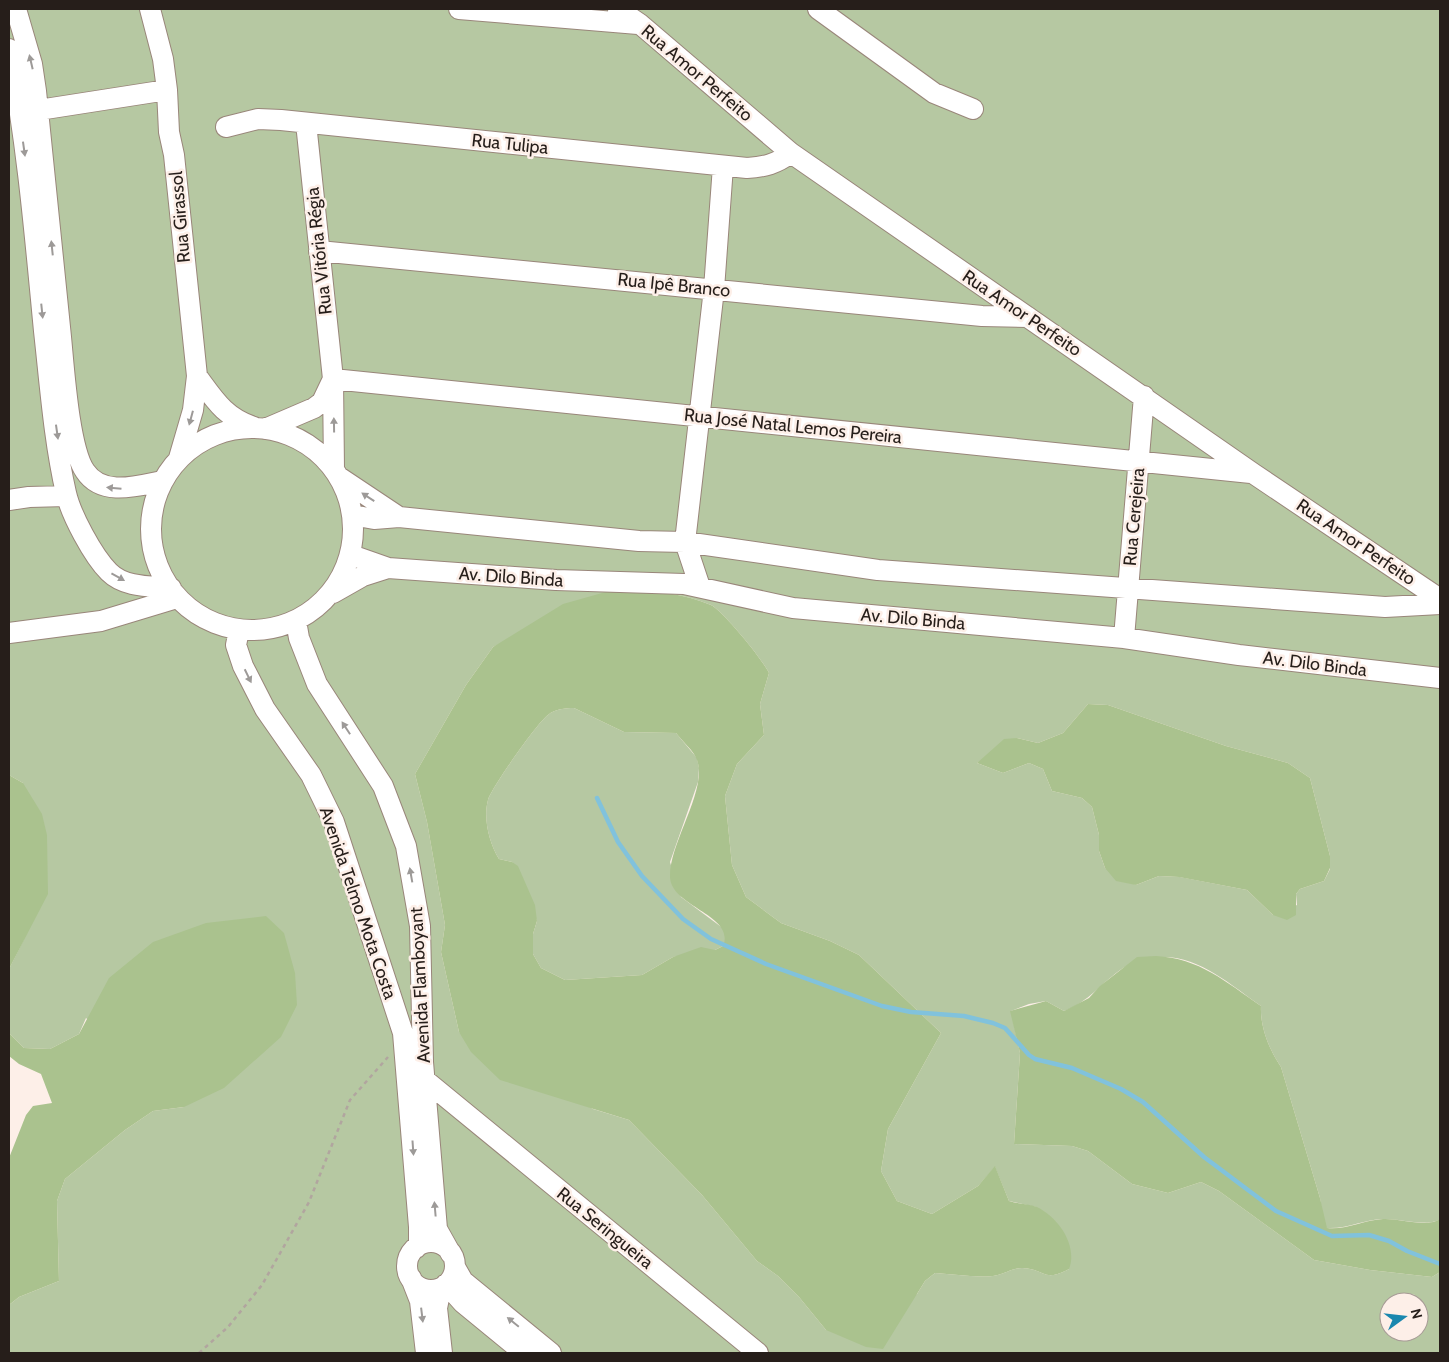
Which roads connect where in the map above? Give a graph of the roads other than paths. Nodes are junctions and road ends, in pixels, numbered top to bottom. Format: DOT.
graph roads {
  1 [pos="16,9"];
  2 [pos="150,9"];
  3 [pos="459,9"];
  4 [pos="618,9"];
  5 [pos="818,9"];
  6 [pos="640,24"];
  7 [pos="9,49"];
  8 [pos="167,90"];
  9 [pos="972,109"];
  10 [pos="28,111"];
  11 [pos="306,123"];
  12 [pos="226,127"];
  13 [pos="791,153"];
  14 [pos="724,166"];
  15 [pos="320,251"];
  16 [pos="714,289"];
  17 [pos="1028,317"];
  18 [pos="197,376"];
  19 [pos="333,379"];
  20 [pos="1144,396"];
  21 [pos="698,416"];
  22 [pos="261,428"];
  23 [pos="179,458"];
  24 [pos="1138,462"];
  25 [pos="336,473"];
  26 [pos="1254,474"];
  27 [pos="162,481"];
  28 [pos="66,496"];
  29 [pos="9,500"];
  30 [pos="352,515"];
  31 [pos="400,517"];
  32 [pos="685,542"];
  33 [pos="350,555"];
  34 [pos="388,568"];
  35 [pos="700,586"];
  36 [pos="1128,587"];
  37 [pos="174,593"];
  38 [pos="326,599"];
  39 [pos="1440,599"];
  40 [pos="1440,604"];
  41 [pos="296,620"];
  42 [pos="239,630"];
  43 [pos="9,633"];
  44 [pos="1124,638"];
  45 [pos="1440,678"];
  46 [pos="404,1042"];
  47 [pos="425,1080"];
  48 [pos="452,1104"];
  49 [pos="418,1112"];
  50 [pos="416,1248"];
  51 [pos="448,1273"];
  52 [pos="411,1278"];
  53 [pos="426,1353"];
  54 [pos="442,1353"];
  55 [pos="524,1353"];
  56 [pos="551,1353"];
  57 [pos="758,1353"];
  10 -- 1 [label="street, one-way"];
  2 -- 8 [label="street, Rua Girassol"];
  3 -- 6 [label="street"];
  4 -- 6 [label="street, Rua Amor Perfeito"];
  5 -- 9 [label="street"];
  6 -- 13 [label="street, Rua Amor Perfeito"];
  7 -- 10 [label="street"];
  8 -- 10 [label="street"];
  8 -- 18 [label="street, Rua Girassol"];
  27 -- 10 [label="street, one-way"];
  10 -- 28 [label="street, one-way"];
  11 -- 12 [label="street, Rua Tulipa"];
  11 -- 14 [label="street, Rua Tulipa"];
  11 -- 15 [label="street, Rua Vitória Régia"];
  13 -- 14 [label="street, Rua Tulipa"];
  13 -- 17 [label="street, Rua Amor Perfeito"];
  14 -- 16 [label="street"];
  15 -- 16 [label="street, Rua Ipê Branco"];
  15 -- 19 [label="street, Rua Vitória Régia"];
  16 -- 17 [label="street, Rua Ipê Branco"];
  16 -- 21 [label="street"];
  17 -- 20 [label="street, Rua Amor Perfeito"];
  18 -- 22 [label="street"];
  18 -- 23 [label="street, Rua Girassol, one-way"];
  19 -- 21 [label="street, Rua José Natal Lemos Pereira"];
  19 -- 22 [label="street"];
  25 -- 19 [label="street, Rua Vitória Régia, one-way"];
  20 -- 24 [label="street, Rua Cerejeira"];
  20 -- 26 [label="street, Rua Amor Perfeito"];
  21 -- 24 [label="street, Rua José Natal Lemos Pereira"];
  21 -- 32 [label="street"];
  22 -- 23 [label="street"];
  22 -- 25 [label="street"];
  23 -- 27 [label="street"];
  24 -- 26 [label="street, Rua José Natal Lemos Pereira"];
  24 -- 36 [label="street, Rua Cerejeira"];
  25 -- 30 [label="street"];
  31 -- 25 [label="street, one-way"];
  26 -- 39 [label="street, Rua Amor Perfeito"];
  27 -- 37 [label="street"];
  28 -- 29 [label="street"];
  28 -- 37 [label="street, one-way"];
  30 -- 31 [label="street"];
  30 -- 33 [label="street"];
  31 -- 32 [label="street"];
  32 -- 35 [label="street"];
  32 -- 36 [label="street"];
  33 -- 34 [label="street"];
  33 -- 38 [label="street"];
  34 -- 35 [label="street, Av. Dilo Binda"];
  34 -- 38 [label="street"];
  35 -- 44 [label="street, Av. Dilo Binda"];
  36 -- 40 [label="street"];
  36 -- 44 [label="street, Rua Cerejeira"];
  37 -- 42 [label="street"];
  37 -- 43 [label="street"];
  38 -- 41 [label="street"];
  41 -- 42 [label="street"];
  47 -- 41 [label="street, Avenida Flamboyant, one-way"];
  42 -- 46 [label="street, Avenida Telmo Mota Costa, one-way"];
  44 -- 45 [label="street, Av. Dilo Binda"];
  46 -- 49 [label="street, Avenida Flamboyant"];
  47 -- 48 [label="street, Rua Seringueira"];
  47 -- 49 [label="street, Avenida Flamboyant"];
  48 -- 49 [label="street"];
  48 -- 57 [label="street, Rua Seringueira"];
  49 -- 50 [label="street, Avenida Flamboyant, one-way"];
  51 -- 49 [label="street, Avenida Flamboyant, one-way"];
  50 -- 51 [label="street"];
  50 -- 52 [label="street, Avenida Flamboyant"];
  51 -- 52 [label="street"];
  51 -- 54 [label="street"];
  51 -- 55 [label="street"];
  56 -- 51 [label="street, one-way"];
  52 -- 53 [label="street, one-way"];
}
